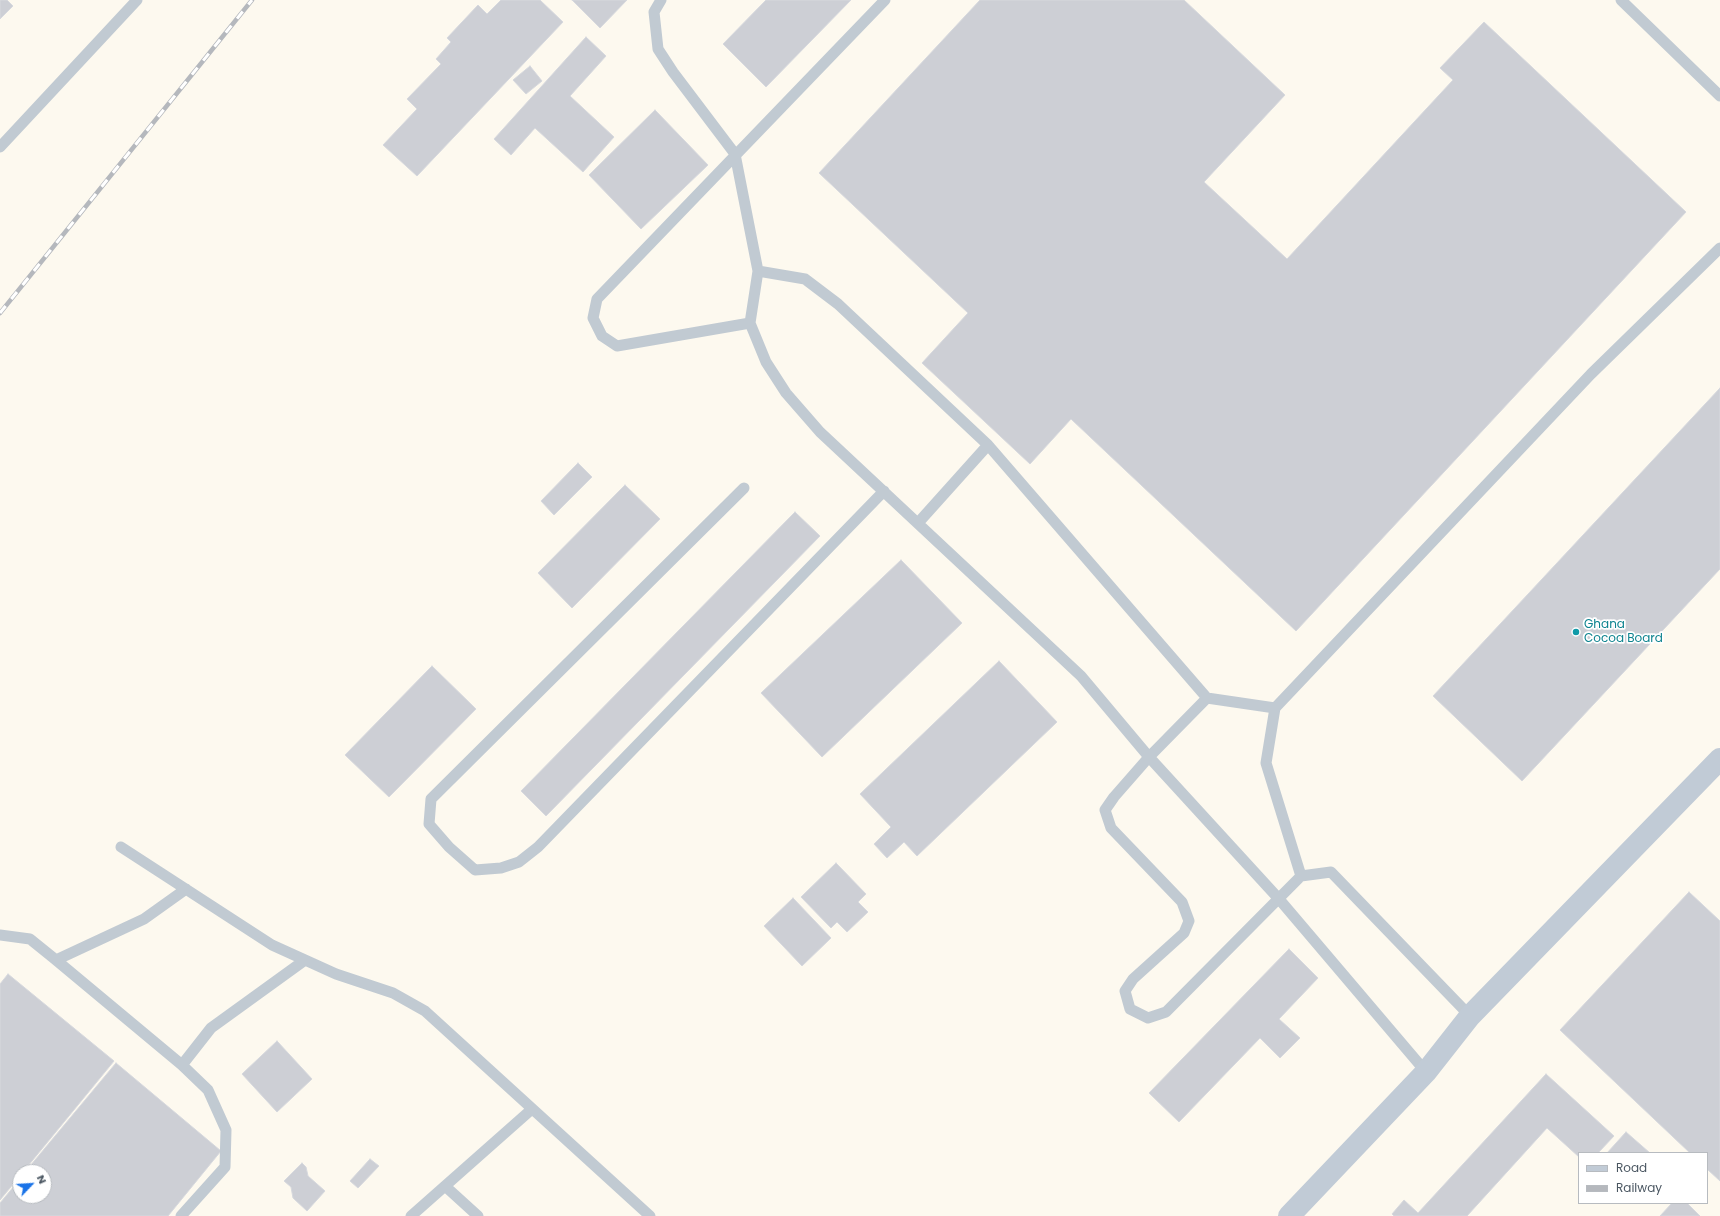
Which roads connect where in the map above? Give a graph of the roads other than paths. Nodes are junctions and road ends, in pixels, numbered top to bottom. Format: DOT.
graph roads {
  1 [pos="137,0"];
  2 [pos="661,0"];
  3 [pos="885,0"];
  4 [pos="1622,0"];
  5 [pos="1720,96"];
  6 [pos="0,147"];
  7 [pos="735,154"];
  8 [pos="1720,248"];
  9 [pos="758,271"];
  10 [pos="750,322"];
  11 [pos="988,445"];
  12 [pos="744,488"];
  13 [pos="884,491"];
  14 [pos="918,523"];
  15 [pos="1207,698"];
  16 [pos="1275,708"];
  17 [pos="1149,756"];
  18 [pos="1720,759"];
  19 [pos="121,847"];
  20 [pos="1301,876"];
  21 [pos="186,889"];
  22 [pos="1279,899"];
  23 [pos="0,935"];
  24 [pos="56,960"];
  25 [pos="305,960"];
  26 [pos="1470,1016"];
  27 [pos="182,1065"];
  28 [pos="1426,1072"];
  29 [pos="532,1109"];
  30 [pos="445,1186"];
  31 [pos="181,1216"];
  32 [pos="411,1216"];
  33 [pos="478,1216"];
  34 [pos="650,1216"];
  35 [pos="1289,1216"];
  1 -- 6 [label="lane"];
  2 -- 7 [label="lane"];
  3 -- 7 [label="lane"];
  4 -- 5 [label="lane"];
  7 -- 9 [label="lane"];
  7 -- 10 [label="lane"];
  8 -- 16 [label="lane"];
  9 -- 10 [label="lane"];
  9 -- 11 [label="lane"];
  10 -- 13 [label="lane"];
  11 -- 14 [label="lane"];
  11 -- 15 [label="lane"];
  12 -- 13 [label="lane"];
  13 -- 14 [label="lane"];
  14 -- 17 [label="lane"];
  15 -- 16 [label="lane"];
  15 -- 17 [label="lane"];
  16 -- 20 [label="lane"];
  17 -- 22 [label="lane"];
  17 -- 22 [label="lane"];
  18 -- 26 [label="street"];
  19 -- 21 [label="lane"];
  20 -- 22 [label="lane"];
  20 -- 26 [label="lane"];
  21 -- 24 [label="lane"];
  21 -- 25 [label="lane"];
  22 -- 28 [label="lane"];
  23 -- 24 [label="lane"];
  24 -- 27 [label="lane"];
  25 -- 27 [label="lane"];
  25 -- 29 [label="lane"];
  26 -- 28 [label="street"];
  27 -- 31 [label="lane"];
  28 -- 35 [label="street"];
  29 -- 30 [label="lane"];
  29 -- 34 [label="lane"];
  30 -- 32 [label="lane"];
  30 -- 33 [label="lane"];
}
